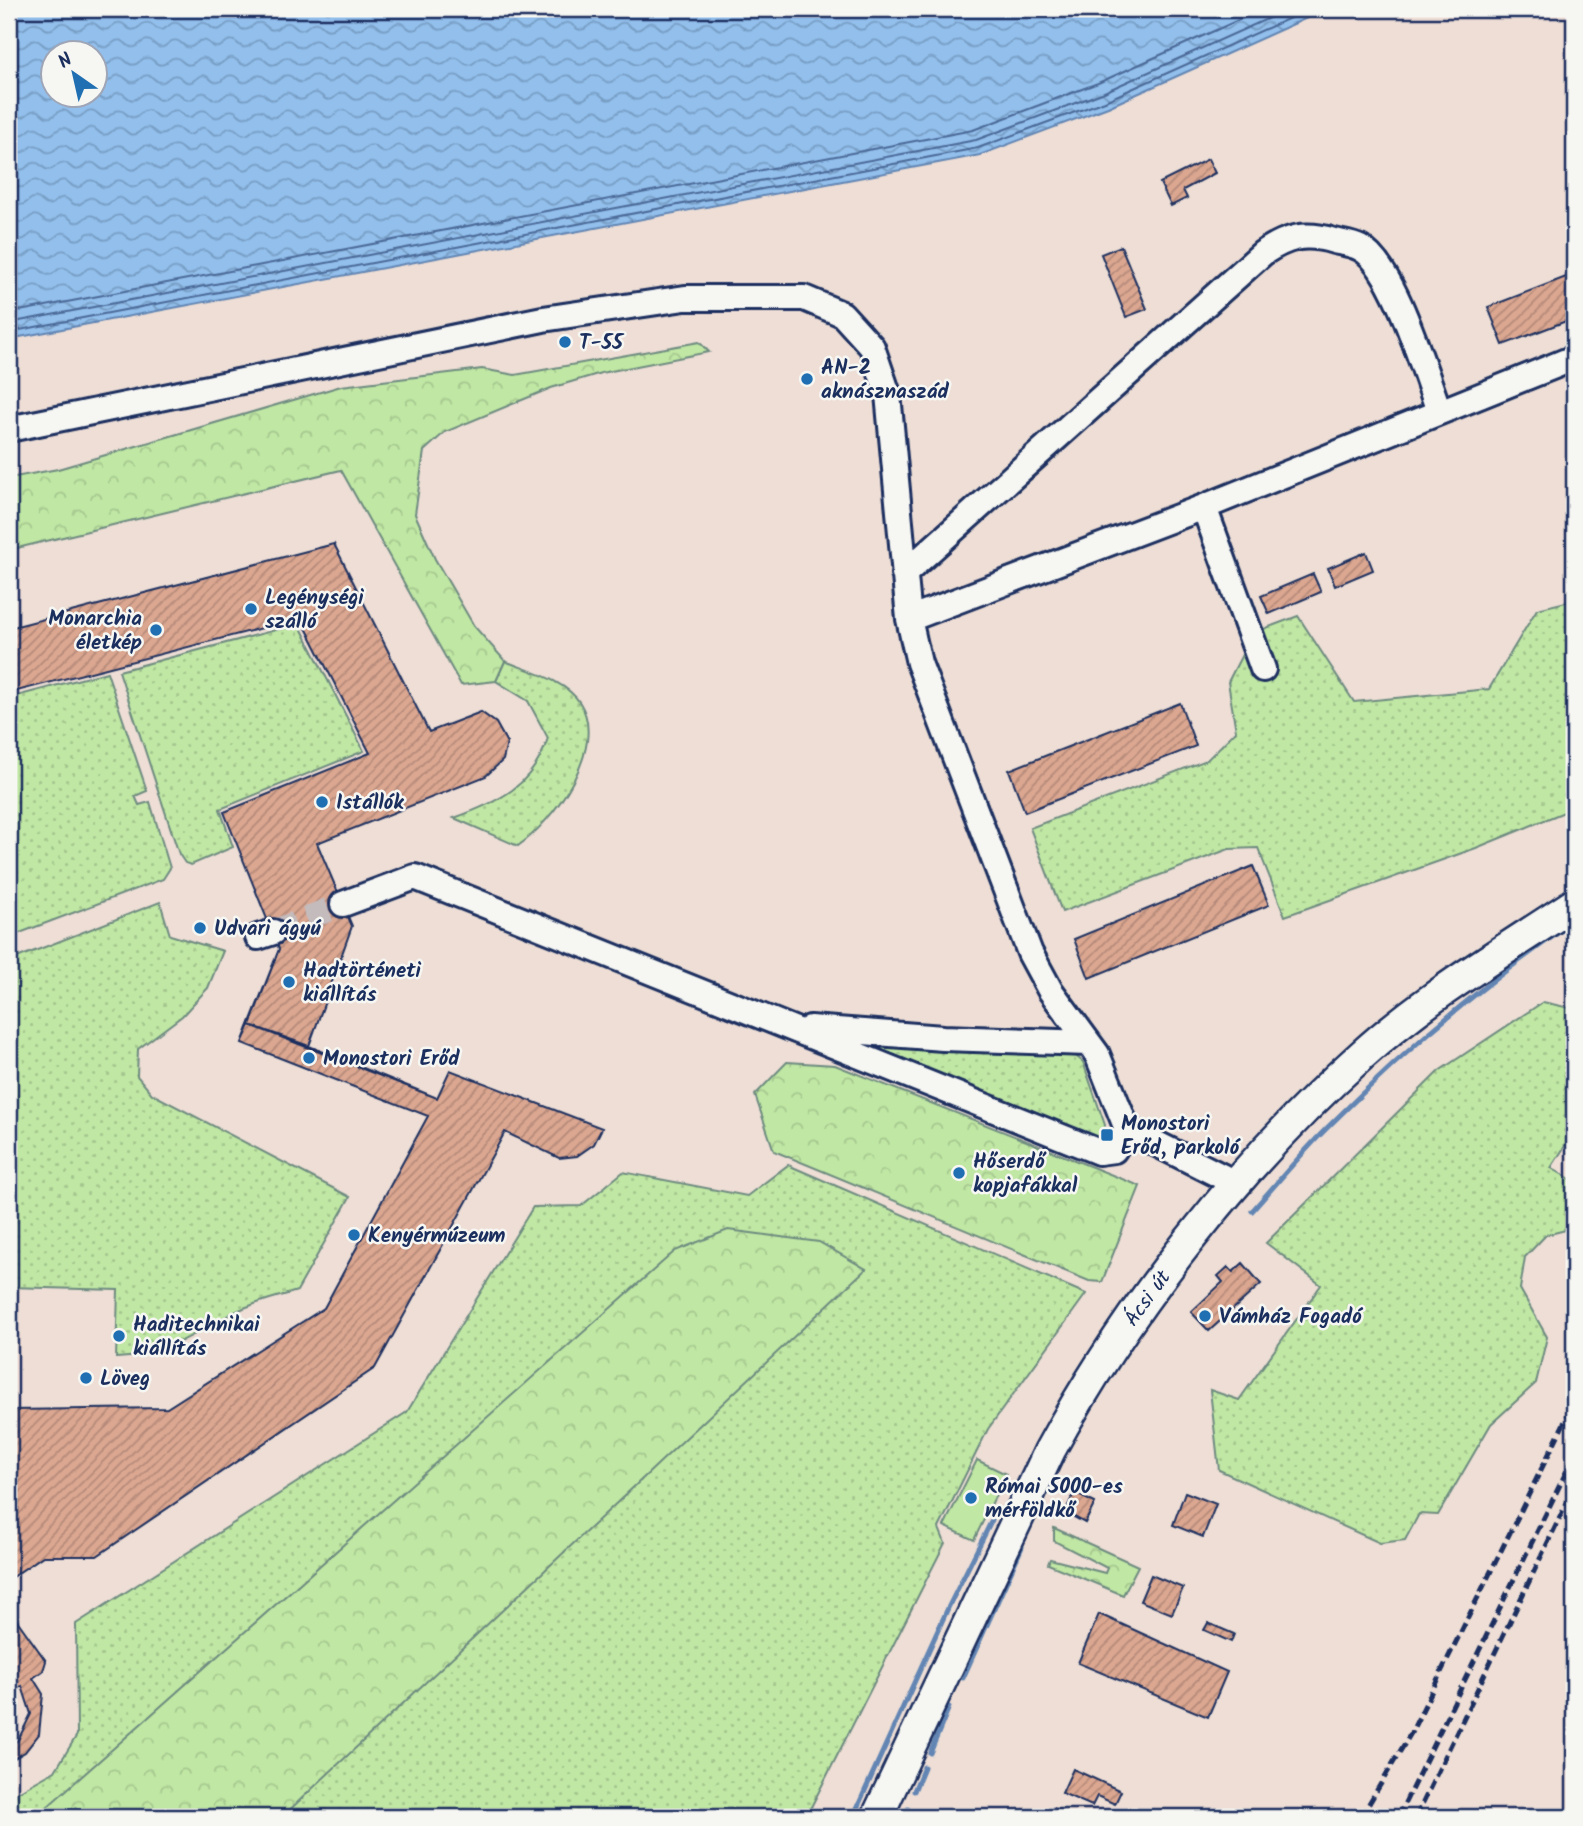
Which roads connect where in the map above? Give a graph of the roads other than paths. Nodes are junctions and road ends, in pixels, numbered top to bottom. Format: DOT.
graph roads {
  1 [pos="1574,358"];
  2 [pos="1439,411"];
  3 [pos="9,429"];
  4 [pos="1204,507"];
  5 [pos="904,573"];
  6 [pos="909,619"];
  7 [pos="1263,668"];
  8 [pos="342,904"];
  9 [pos="1574,904"];
  10 [pos="792,1027"];
  11 [pos="874,1032"];
  12 [pos="1088,1043"];
  13 [pos="872,1062"];
  14 [pos="1127,1129"];
  15 [pos="1237,1184"];
  16 [pos="877,1817"];
  1 -- 2 [label="street"];
  2 -- 4 [label="street"];
  2 -- 5 [label="street"];
  3 -- 5 [label="street"];
  4 -- 6 [label="street"];
  4 -- 7 [label="street"];
  5 -- 6 [label="street"];
  6 -- 12 [label="street"];
  8 -- 10 [label="street"];
  9 -- 15 [label="main road, Ácsi út"];
  10 -- 11 [label="street"];
  10 -- 13 [label="street"];
  11 -- 12 [label="street"];
  11 -- 13 [label="street"];
  12 -- 14 [label="street"];
  13 -- 14 [label="street"];
  14 -- 15 [label="street"];
  15 -- 16 [label="main road, Ácsi út"];
}
